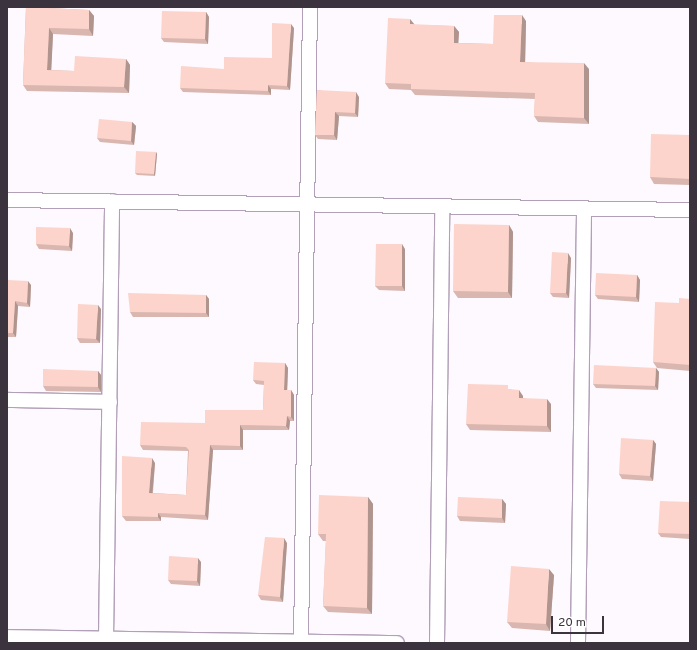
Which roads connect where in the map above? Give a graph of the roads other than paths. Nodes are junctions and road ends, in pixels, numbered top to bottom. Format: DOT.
graph roads {
  1 [pos="310,7"];
  2 [pos="7,200"];
  3 [pos="112,201"];
  4 [pos="307,204"];
  5 [pos="442,207"];
  6 [pos="584,209"];
  7 [pos="690,210"];
  8 [pos="7,400"];
  9 [pos="110,402"];
  10 [pos="7,637"];
  11 [pos="106,639"];
  12 [pos="301,642"];
  13 [pos="397,643"];
  14 [pos="437,643"];
  15 [pos="578,643"];
  1 -- 4 [label="street"];
  2 -- 3 [label="street"];
  3 -- 4 [label="street"];
  3 -- 9 [label="street"];
  4 -- 5 [label="street"];
  4 -- 12 [label="street"];
  5 -- 6 [label="street"];
  5 -- 14 [label="street"];
  6 -- 7 [label="street"];
  6 -- 15 [label="street"];
  8 -- 9 [label="street"];
  9 -- 11 [label="street"];
  10 -- 11 [label="street"];
  11 -- 12 [label="street"];
  12 -- 13 [label="street"];
}
